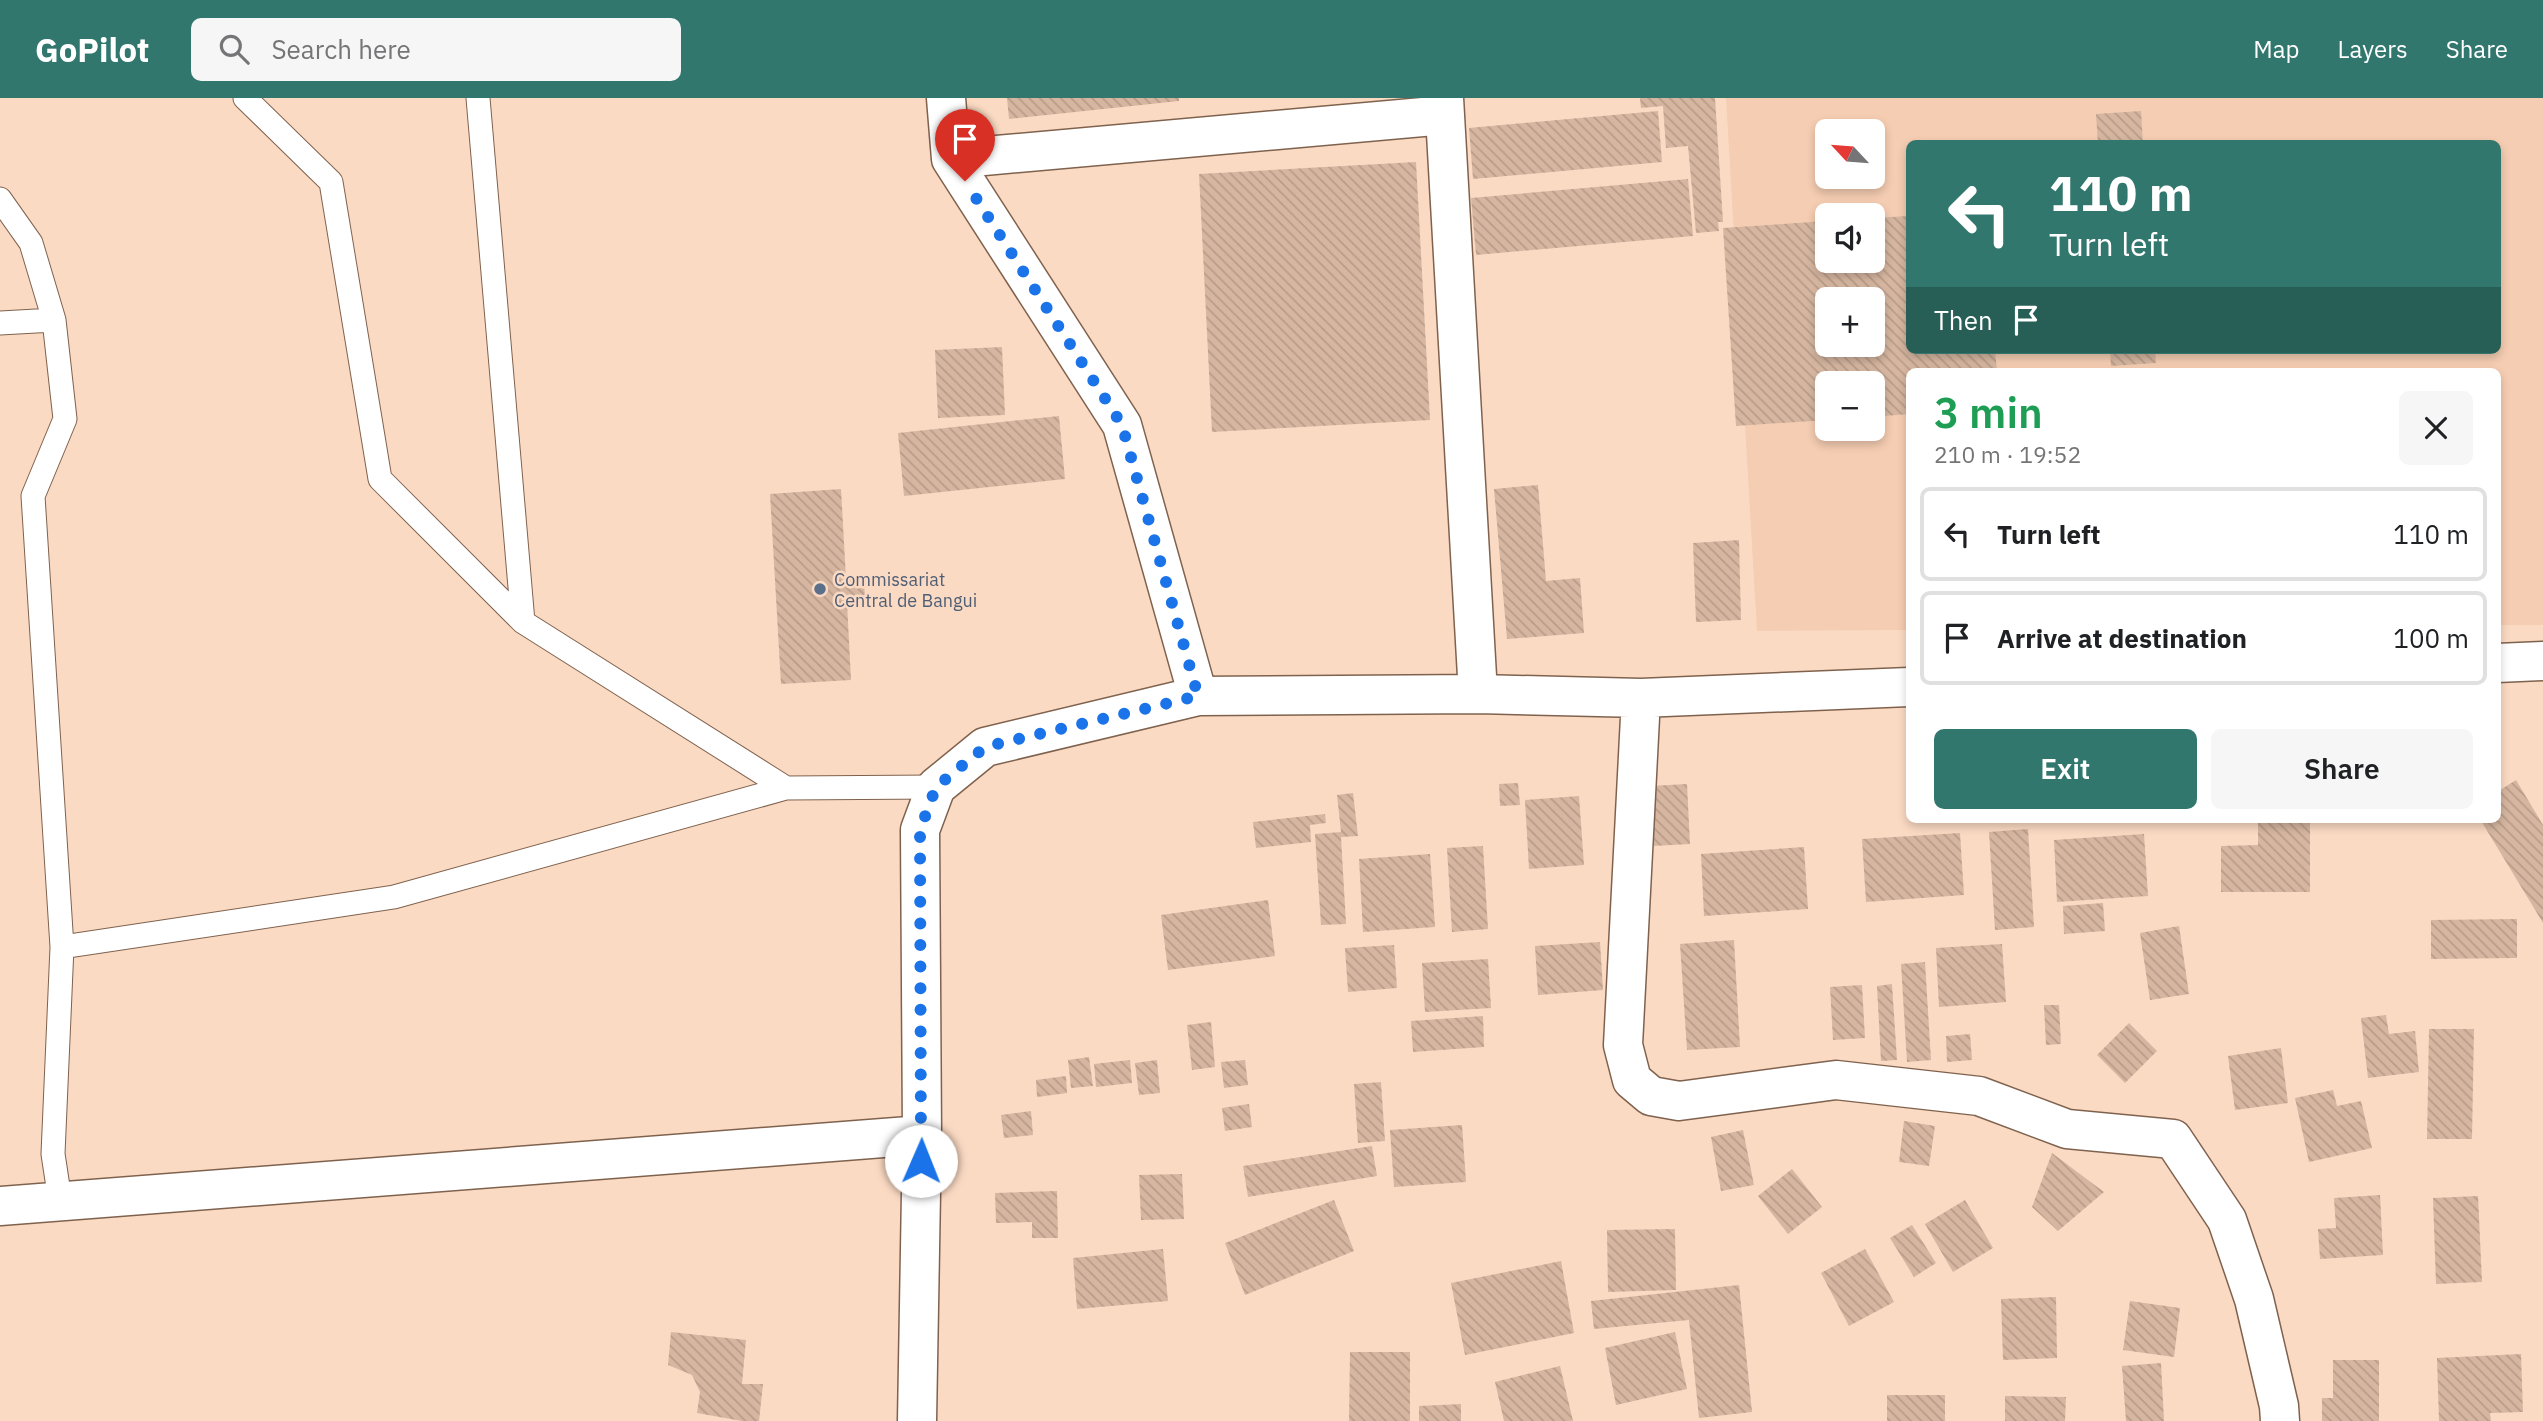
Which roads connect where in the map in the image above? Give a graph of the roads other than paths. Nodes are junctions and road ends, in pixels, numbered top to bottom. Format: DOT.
graph roads {
  1 [pos="245,98"];
  2 [pos="478,98"];
  3 [pos="946,98"];
  4 [pos="1445,106"];
  5 [pos="951,159"];
  6 [pos="0,199"];
  7 [pos="54,320"];
  8 [pos="0,323"];
  9 [pos="523,622"];
  10 [pos="2543,661"];
  11 [pos="2501,663"];
  12 [pos="1906,687"];
  13 [pos="1478,694"];
  14 [pos="1198,696"];
  15 [pos="1641,698"];
  16 [pos="936,787"];
  17 [pos="786,788"];
  18 [pos="62,947"];
  19 [pos="922,1135"];
  20 [pos="60,1200"];
  21 [pos="0,1206"];
  22 [pos="917,1421"];
  23 [pos="2280,1421"];
  1 -- 9 [label="lane"];
  2 -- 9 [label="lane"];
  3 -- 5 [label="street"];
  4 -- 5 [label="street"];
  4 -- 13 [label="street"];
  5 -- 14 [label="street"];
  6 -- 7 [label="lane"];
  7 -- 8 [label="lane"];
  7 -- 18 [label="lane"];
  9 -- 17 [label="lane"];
  10 -- 11 [label="street"];
  12 -- 15 [label="street"];
  13 -- 14 [label="street"];
  13 -- 15 [label="street"];
  14 -- 16 [label="street"];
  15 -- 23 [label="street"];
  16 -- 17 [label="lane"];
  16 -- 19 [label="street"];
  17 -- 18 [label="lane"];
  18 -- 20 [label="lane"];
  19 -- 20 [label="street"];
  19 -- 22 [label="street"];
  20 -- 21 [label="street"];
}
